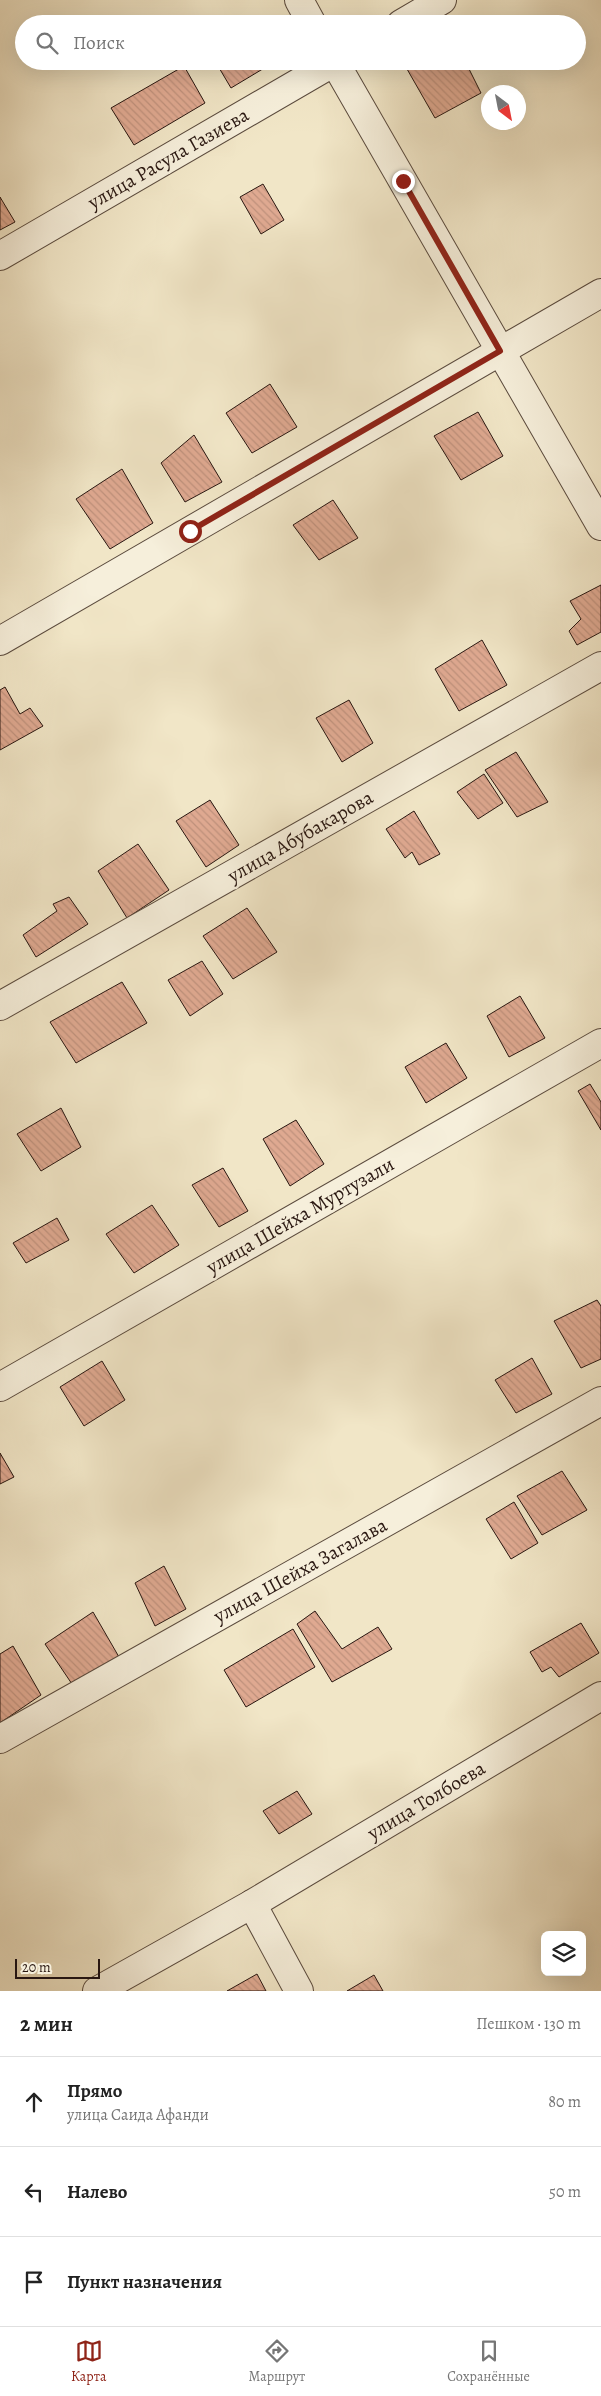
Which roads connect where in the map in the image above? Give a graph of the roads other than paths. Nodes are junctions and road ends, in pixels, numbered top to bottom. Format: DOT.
graph roads {
  1 [pos="299,0"];
  2 [pos="442,0"];
  3 [pos="307,15"];
  4 [pos="416,15"];
  5 [pos="321,70"];
  6 [pos="340,70"];
  7 [pos="0,256"];
  8 [pos="601,293"];
  9 [pos="500,351"];
  10 [pos="601,526"];
  11 [pos="0,641"];
  12 [pos="601,666"];
  13 [pos="0,1006"];
  14 [pos="601,1043"];
  15 [pos="0,1387"];
  16 [pos="601,1401"];
  17 [pos="601,1696"];
  18 [pos="0,1739"];
  19 [pos="252,1904"];
  20 [pos="97,1991"];
  21 [pos="299,1991"];
  1 -- 3 [label="street"];
  2 -- 4 [label="street"];
  5 -- 7 [label="street, улица Расула Газиева"];
  6 -- 9 [label="street"];
  8 -- 9 [label="street"];
  9 -- 10 [label="street"];
  9 -- 11 [label="street"];
  12 -- 13 [label="street, улица Абубакарова"];
  14 -- 15 [label="street, улица Шейха Муртузали"];
  16 -- 18 [label="street, улица Шейха Загалава"];
  17 -- 19 [label="street, улица Толбоева"];
  19 -- 20 [label="street, улица Толбоева"];
  19 -- 21 [label="street"];
}
